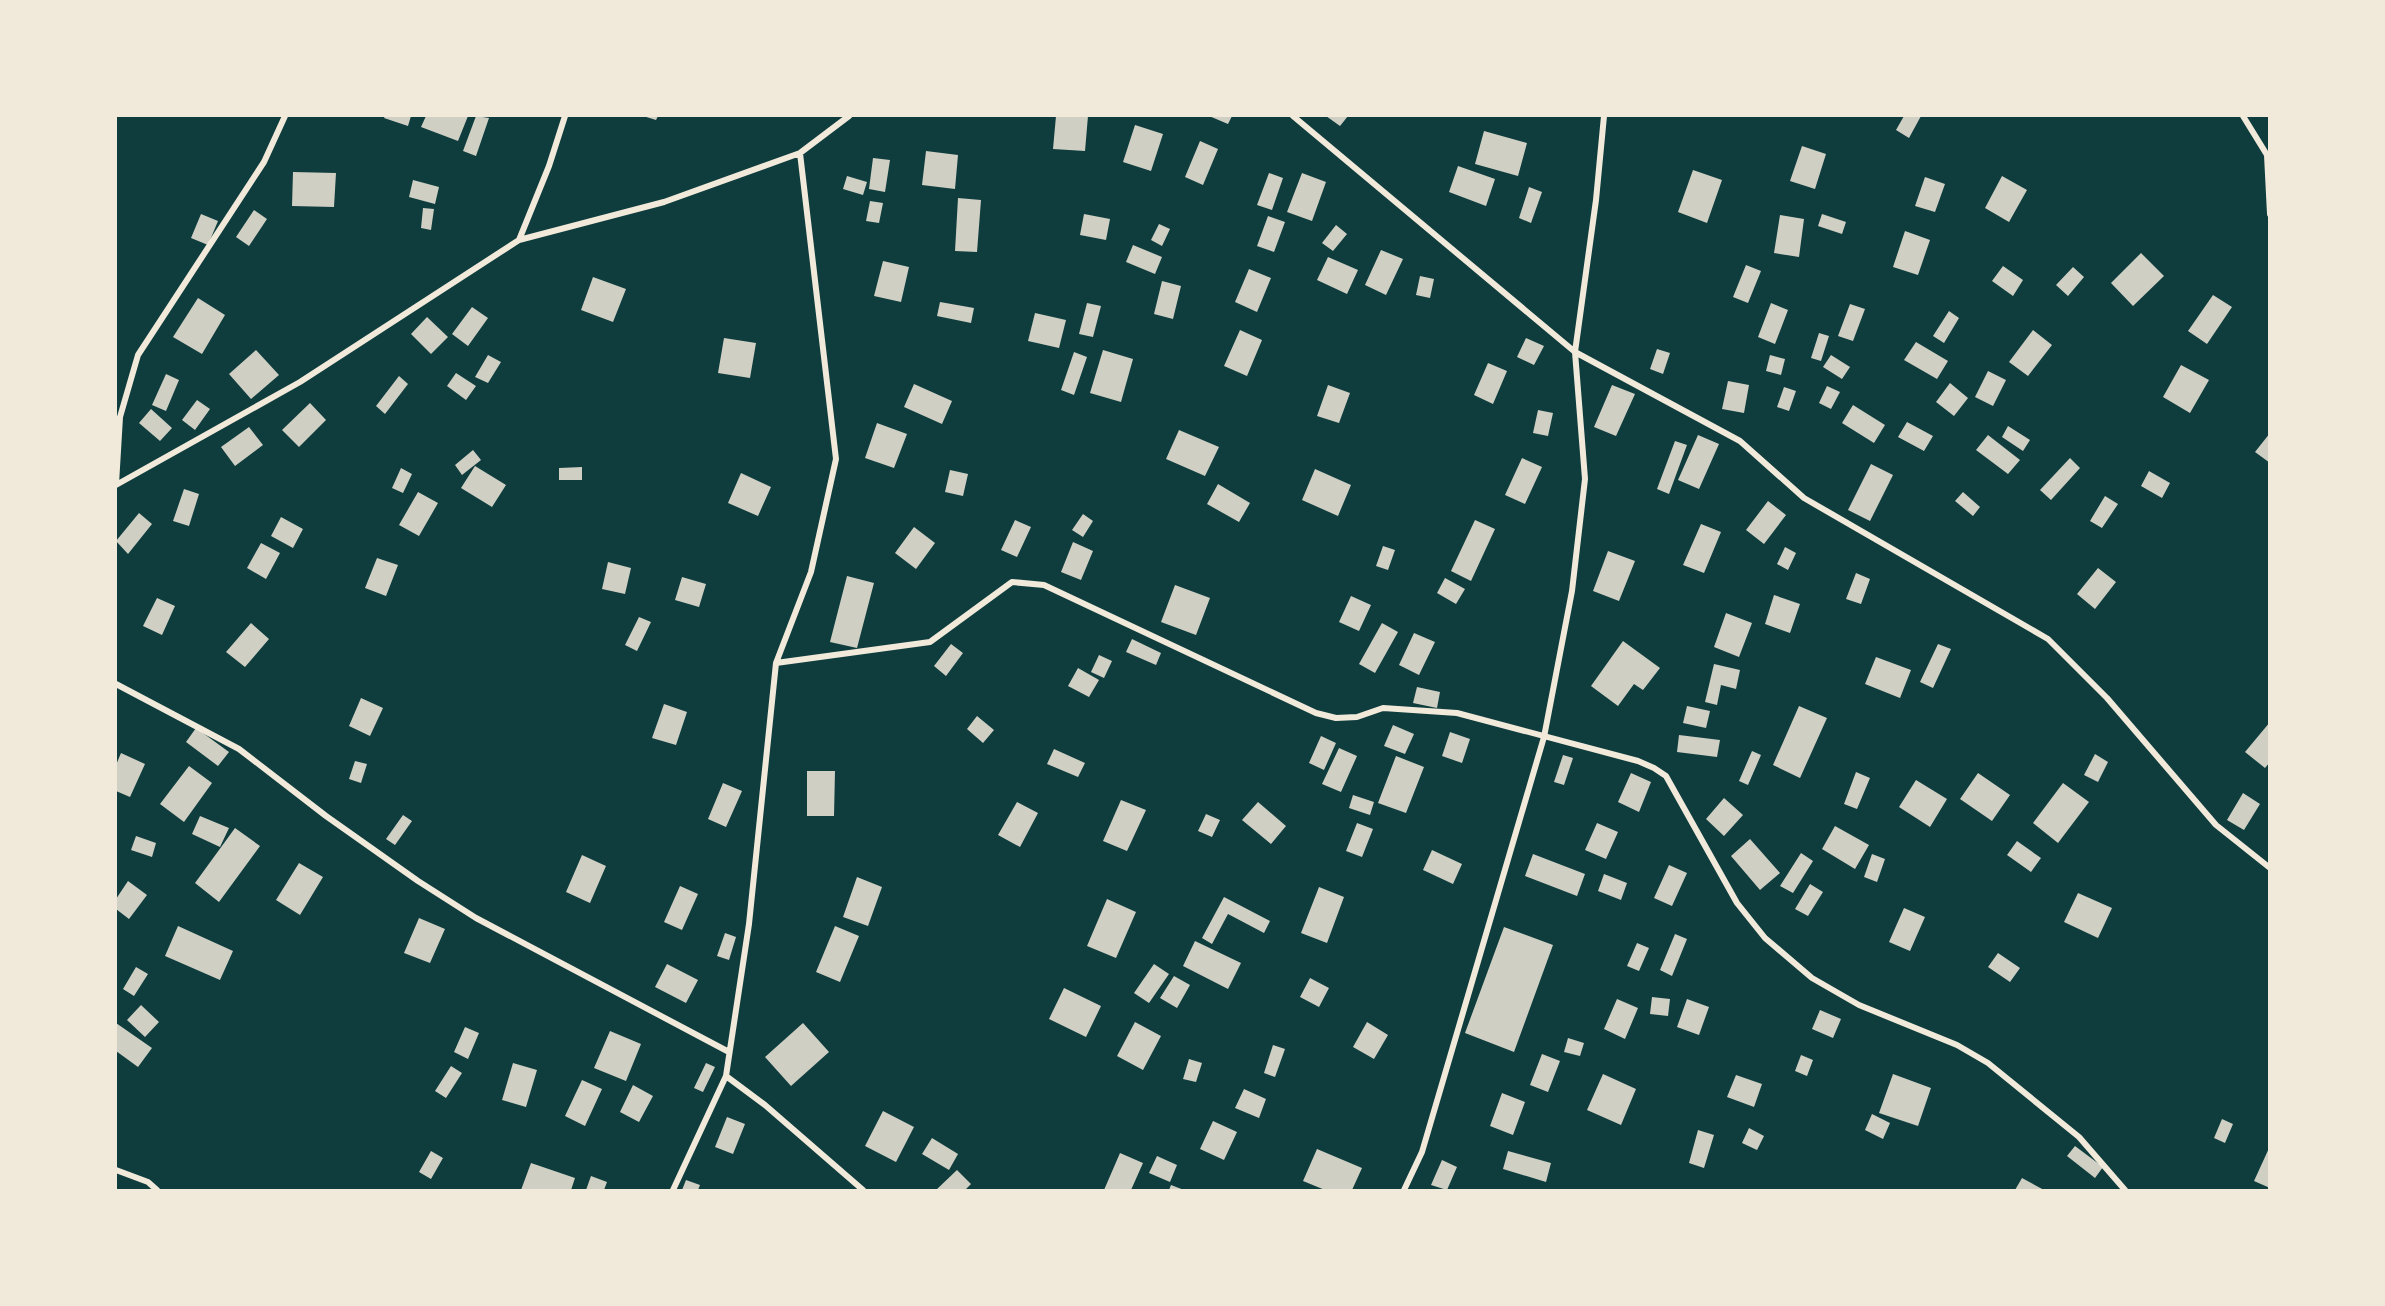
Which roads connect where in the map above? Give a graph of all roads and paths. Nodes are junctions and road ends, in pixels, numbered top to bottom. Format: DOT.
graph roads {
  1 [pos="285,116"];
  2 [pos="565,116"];
  3 [pos="849,116"];
  4 [pos="1293,116"];
  5 [pos="1604,116"];
  6 [pos="2243,116"];
  7 [pos="800,153"];
  8 [pos="2270,214"];
  9 [pos="519,240"];
  10 [pos="1575,352"];
  11 [pos="116,484"];
  12 [pos="776,663"];
  13 [pos="116,684"];
  14 [pos="1544,737"];
  15 [pos="2270,868"];
  16 [pos="729,1052"];
  17 [pos="726,1076"];
  18 [pos="116,1170"];
  19 [pos="157,1191"];
  20 [pos="674,1191"];
  21 [pos="862,1191"];
  22 [pos="1404,1191"];
  23 [pos="2125,1191"];
  1 -- 11 [label="street"];
  2 -- 9 [label="street"];
  3 -- 7 [label="street"];
  4 -- 10 [label="street"];
  5 -- 10 [label="street"];
  6 -- 8 [label="street"];
  7 -- 9 [label="street"];
  7 -- 12 [label="street"];
  9 -- 11 [label="street"];
  10 -- 14 [label="street"];
  10 -- 15 [label="street"];
  12 -- 14 [label="street"];
  12 -- 16 [label="street"];
  13 -- 16 [label="street"];
  14 -- 22 [label="street"];
  14 -- 23 [label="street"];
  16 -- 17 [label="street"];
  17 -- 20 [label="street"];
  17 -- 21 [label="street"];
  18 -- 19 [label="street"];
}
